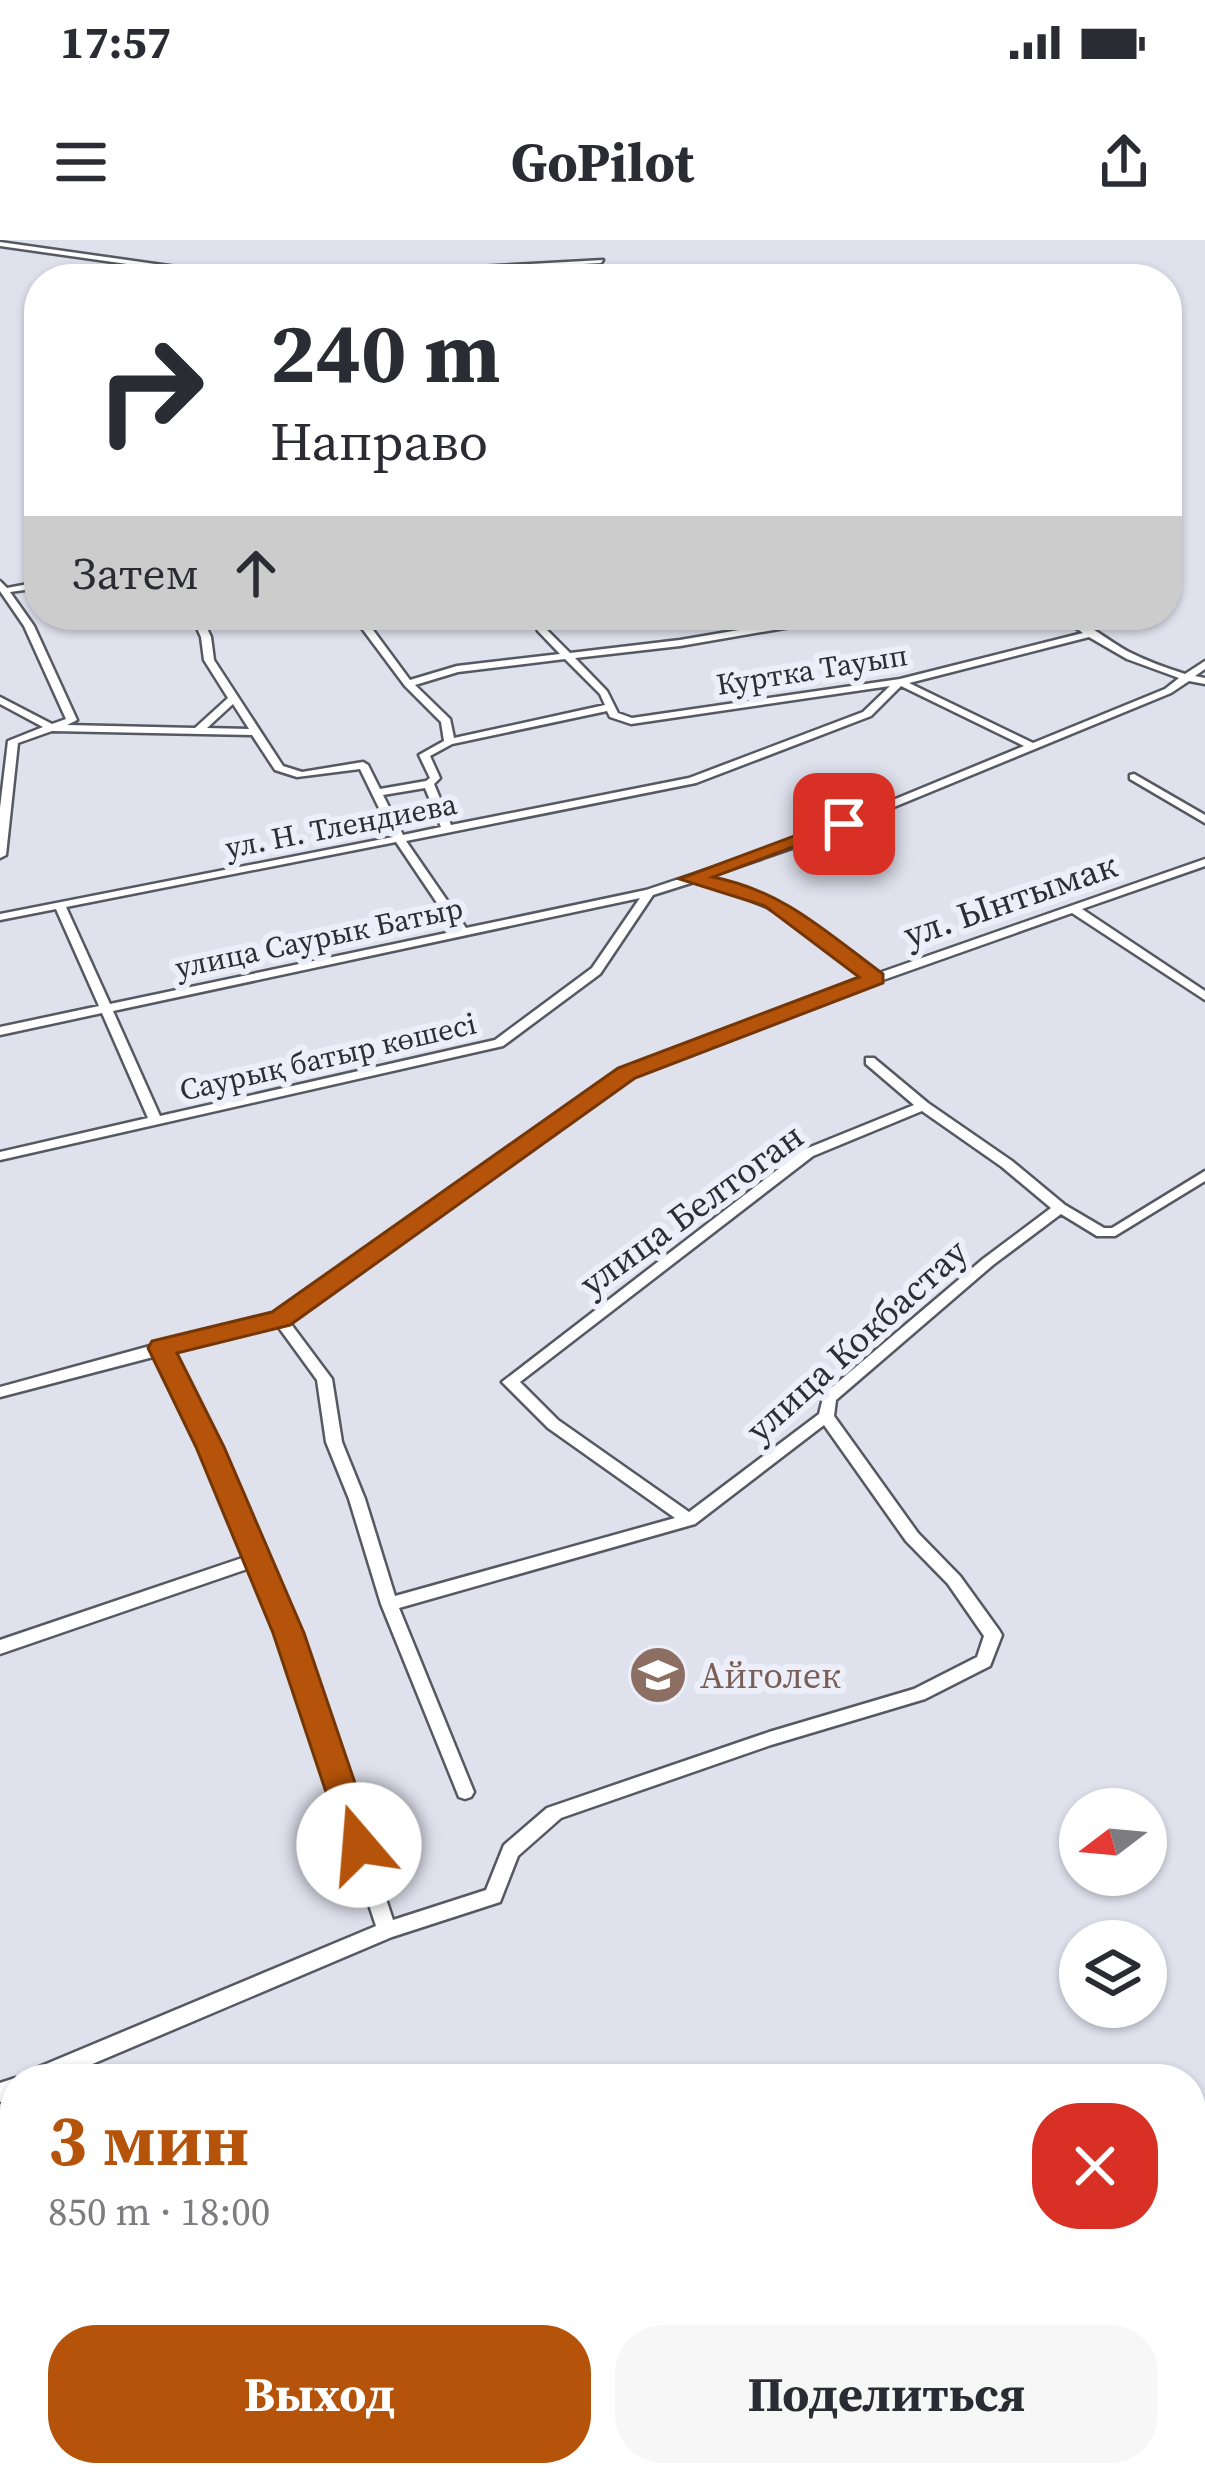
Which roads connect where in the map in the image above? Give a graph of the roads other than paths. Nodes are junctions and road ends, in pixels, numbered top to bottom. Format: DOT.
graph roads {
  1 [pos="0,244"];
  2 [pos="602,261"];
  3 [pos="142,264"];
  4 [pos="546,264"];
  5 [pos="4,587"];
  6 [pos="24,624"];
  7 [pos="27,630"];
  8 [pos="203,630"];
  9 [pos="368,630"];
  10 [pos="543,630"];
  11 [pos="741,630"];
  12 [pos="1084,630"];
  13 [pos="1090,634"];
  14 [pos="571,655"];
  15 [pos="1205,664"];
  16 [pos="1184,679"];
  17 [pos="1205,681"];
  18 [pos="900,682"];
  19 [pos="408,684"];
  20 [pos="235,697"];
  21 [pos="0,700"];
  22 [pos="611,707"];
  23 [pos="52,728"];
  24 [pos="199,730"];
  25 [pos="256,733"];
  26 [pos="449,742"];
  27 [pos="1032,746"];
  28 [pos="1134,778"];
  29 [pos="430,784"];
  30 [pos="378,793"];
  31 [pos="1205,820"];
  32 [pos="448,830"];
  33 [pos="400,840"];
  34 [pos="0,854"];
  35 [pos="1205,862"];
  36 [pos="689,879"];
  37 [pos="649,892"];
  38 [pos="60,906"];
  39 [pos="1074,908"];
  40 [pos="0,917"];
  41 [pos="461,930"];
  42 [pos="875,979"];
  43 [pos="1205,996"];
  44 [pos="108,1009"];
  45 [pos="0,1031"];
  46 [pos="870,1061"];
  47 [pos="923,1106"];
  48 [pos="156,1121"];
  49 [pos="0,1156"];
  50 [pos="1205,1175"];
  51 [pos="1060,1208"];
  52 [pos="280,1319"];
  53 [pos="161,1348"];
  54 [pos="0,1392"];
  55 [pos="826,1415"];
  56 [pos="689,1520"];
  57 [pos="257,1559"];
  58 [pos="389,1604"];
  59 [pos="0,1646"];
  60 [pos="465,1792"];
  61 [pos="387,1930"];
  62 [pos="70,2064"];
  1 -- 3 [label="street"];
  2 -- 4 [label="street"];
  5 -- 6 [label="street"];
  7 -- 23 [label="street"];
  8 -- 20 [label="street"];
  9 -- 19 [label="street"];
  10 -- 14 [label="street"];
  11 -- 14 [label="street"];
  12 -- 13 [label="street"];
  13 -- 16 [label="street"];
  13 -- 18 [label="street, Куртка Тауып"];
  14 -- 19 [label="street"];
  14 -- 22 [label="street"];
  15 -- 16 [label="street"];
  16 -- 17 [label="street"];
  16 -- 27 [label="street"];
  18 -- 22 [label="street, Куртка Тауып"];
  18 -- 27 [label="street"];
  18 -- 32 [label="street, ул. Н. Тлендиева"];
  19 -- 26 [label="street"];
  20 -- 24 [label="street"];
  20 -- 25 [label="street"];
  21 -- 23 [label="street"];
  22 -- 26 [label="street"];
  23 -- 24 [label="street"];
  23 -- 34 [label="street"];
  24 -- 25 [label="street"];
  25 -- 30 [label="street"];
  26 -- 29 [label="street"];
  27 -- 36 [label="street"];
  28 -- 31 [label="street"];
  29 -- 30 [label="street"];
  29 -- 32 [label="street"];
  30 -- 33 [label="street"];
  32 -- 33 [label="street, ул. Н. Тлендиева"];
  33 -- 38 [label="street, ул. Н. Тлендиева"];
  33 -- 41 [label="street"];
  35 -- 39 [label="street, ул. Ынтымак"];
  36 -- 37 [label="street"];
  36 -- 42 [label="street"];
  37 -- 41 [label="street, улица Саурык Батыр"];
  37 -- 48 [label="street, Саурық батыр көшесі"];
  38 -- 40 [label="street, ул. Н. Тлендиева"];
  38 -- 44 [label="street"];
  39 -- 42 [label="street, ул. Ынтымак"];
  39 -- 43 [label="street"];
  41 -- 44 [label="street, улица Саурык Батыр"];
  42 -- 52 [label="street, ул. Ынтымак"];
  44 -- 45 [label="street, улица Саурык Батыр"];
  44 -- 48 [label="street"];
  46 -- 47 [label="street"];
  47 -- 51 [label="street"];
  47 -- 56 [label="street, улица Белтоган"];
  48 -- 49 [label="street, Саурық батыр көшесі"];
  50 -- 51 [label="street"];
  51 -- 55 [label="street, улица Кокбастау"];
  52 -- 53 [label="street"];
  52 -- 58 [label="street"];
  53 -- 54 [label="street"];
  53 -- 57 [label="street"];
  55 -- 56 [label="street, улица Кокбастау"];
  55 -- 61 [label="street"];
  56 -- 58 [label="street, улица Кокбастау"];
  57 -- 59 [label="street"];
  57 -- 61 [label="street"];
  58 -- 60 [label="street"];
  61 -- 62 [label="street"];
}
